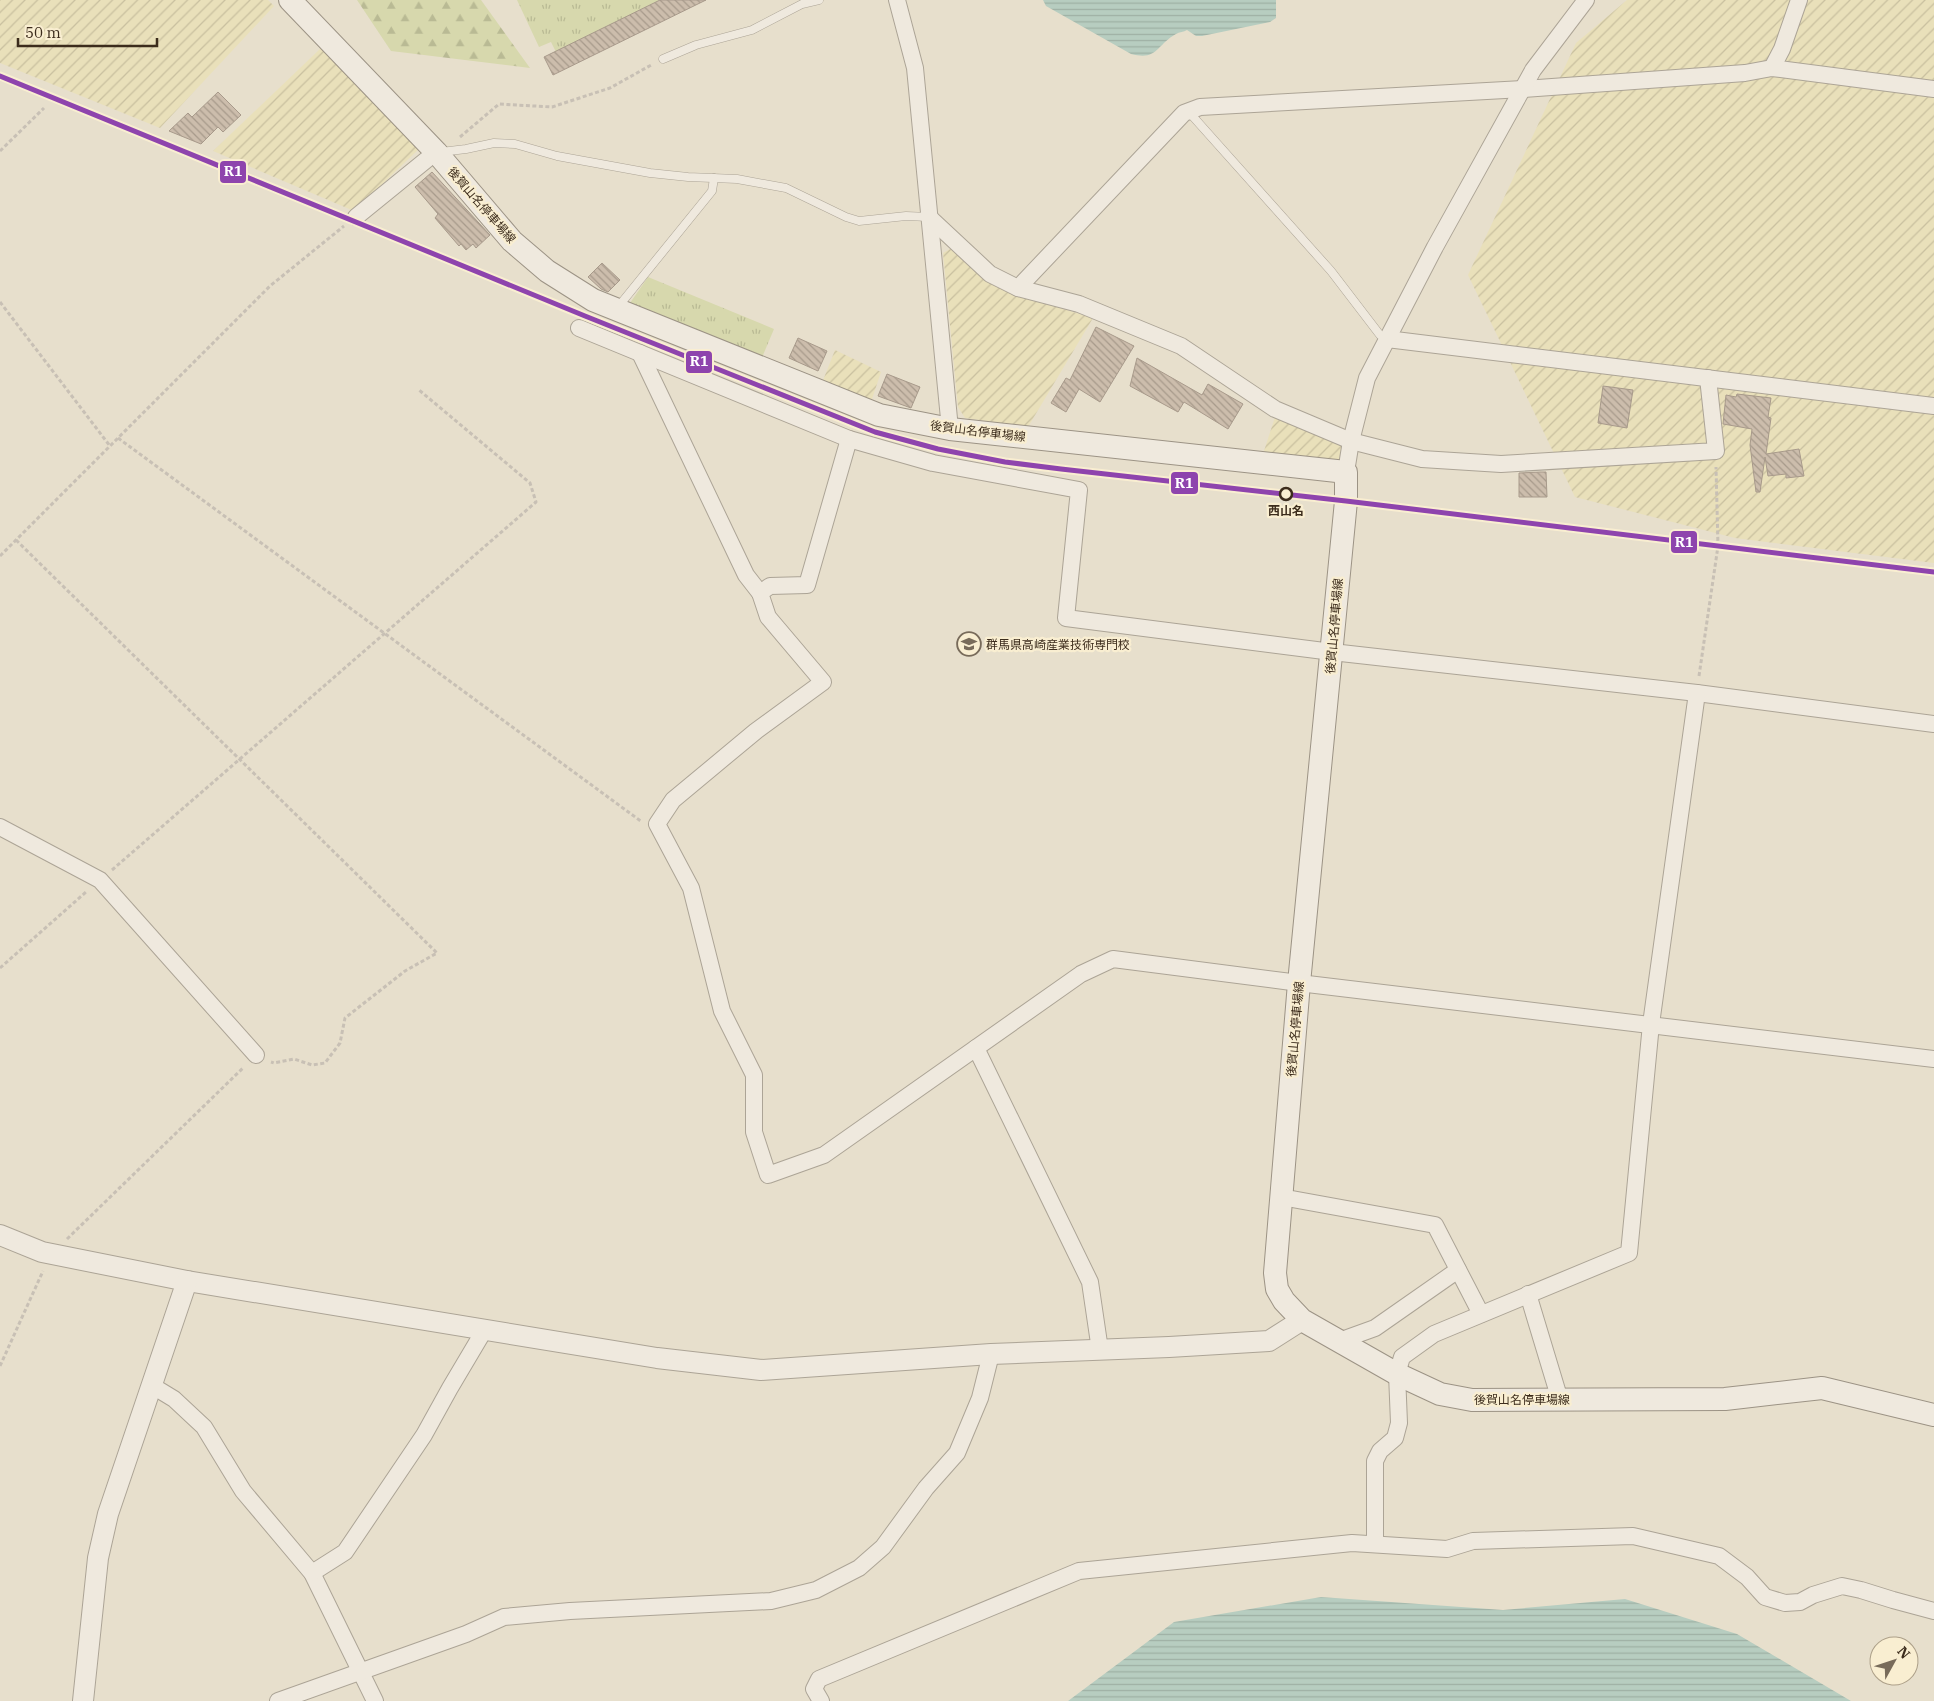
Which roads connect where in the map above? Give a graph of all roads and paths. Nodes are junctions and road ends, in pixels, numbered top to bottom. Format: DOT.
graph roads {
  1 [pos="290,0"];
  2 [pos="820,0"];
  3 [pos="897,0"];
  4 [pos="1586,0"];
  5 [pos="1800,0"];
  6 [pos="663,59"];
  7 [pos="1772,68"];
  8 [pos="1934,88"];
  9 [pos="1523,89"];
  10 [pos="44,108"];
  11 [pos="1188,111"];
  12 [pos="0,151"];
  13 [pos="441,152"];
  14 [pos="714,178"];
  15 [pos="929,217"];
  16 [pos="352,220"];
  17 [pos="1018,288"];
  18 [pos="0,302"];
  19 [pos="616,309"];
  20 [pos="579,328"];
  21 [pos="1387,339"];
  22 [pos="640,353"];
  23 [pos="1708,378"];
  24 [pos="419,390"];
  25 [pos="1934,406"];
  26 [pos="950,429"];
  27 [pos="118,438"];
  28 [pos="849,439"];
  29 [pos="1351,440"];
  30 [pos="110,446"];
  31 [pos="1716,451"];
  32 [pos="1346,472"];
  33 [pos="16,540"];
  34 [pos="0,556"];
  35 [pos="760,593"];
  36 [pos="384,634"];
  37 [pos="1332,652"];
  38 [pos="1696,693"];
  39 [pos="1934,724"];
  40 [pos="240,760"];
  41 [pos="657,824"];
  42 [pos="0,827"];
  43 [pos="100,880"];
  44 [pos="0,968"];
  45 [pos="1298,983"];
  46 [pos="1651,1024"];
  47 [pos="976,1048"];
  48 [pos="256,1055"];
  49 [pos="1934,1059"];
  50 [pos="1281,1197"];
  51 [pos="0,1235"];
  52 [pos="51,1254"];
  53 [pos="1458,1270"];
  54 [pos="187,1280"];
  55 [pos="1528,1294"];
  56 [pos="1481,1314"];
  57 [pos="1302,1320"];
  58 [pos="485,1329"];
  59 [pos="1339,1341"];
  60 [pos="1100,1350"];
  61 [pos="991,1354"];
  62 [pos="0,1366"];
  63 [pos="1396,1374"];
  64 [pos="151,1385"];
  65 [pos="1560,1400"];
  66 [pos="1934,1415"];
  67 [pos="1374,1544"];
  68 [pos="312,1573"];
  69 [pos="1934,1610"];
  70 [pos="360,1671"];
  71 [pos="83,1701"];
  72 [pos="278,1701"];
  73 [pos="376,1701"];
  74 [pos="821,1701"];
  1 -- 13 [label="main road, 後賀山名停車場線"];
  2 -- 6 [label="lane"];
  3 -- 15 [label="street"];
  4 -- 9 [label="street"];
  5 -- 7 [label="street"];
  6 -- 13 [label="path"];
  7 -- 8 [label="street"];
  7 -- 9 [label="street"];
  9 -- 11 [label="street"];
  9 -- 21 [label="street"];
  10 -- 12 [label="path"];
  11 -- 17 [label="street"];
  11 -- 21 [label="lane"];
  13 -- 14 [label="lane"];
  13 -- 16 [label="street"];
  13 -- 19 [label="main road, 後賀山名停車場線"];
  14 -- 15 [label="lane"];
  14 -- 19 [label="lane"];
  15 -- 17 [label="street"];
  15 -- 26 [label="street"];
  16 -- 27 [label="path"];
  17 -- 29 [label="street"];
  18 -- 30 [label="path"];
  19 -- 26 [label="main road, 後賀山名停車場線"];
  20 -- 22 [label="street"];
  21 -- 23 [label="street"];
  21 -- 29 [label="street"];
  22 -- 28 [label="street"];
  22 -- 35 [label="street"];
  23 -- 25 [label="street"];
  23 -- 31 [label="street"];
  24 -- 36 [label="path"];
  26 -- 32 [label="main road, 後賀山名停車場線"];
  27 -- 30 [label="path"];
  27 -- 36 [label="path"];
  28 -- 35 [label="street"];
  28 -- 37 [label="street"];
  29 -- 31 [label="street"];
  29 -- 32 [label="street"];
  30 -- 33 [label="path"];
  31 -- 38 [label="path"];
  32 -- 37 [label="main road, 後賀山名停車場線"];
  33 -- 34 [label="path"];
  33 -- 40 [label="path"];
  35 -- 41 [label="street"];
  36 -- 40 [label="path"];
  36 -- 41 [label="path"];
  37 -- 38 [label="street"];
  37 -- 45 [label="main road, 後賀山名停車場線"];
  38 -- 39 [label="street"];
  38 -- 46 [label="street"];
  40 -- 43 [label="path"];
  40 -- 48 [label="path"];
  41 -- 47 [label="street"];
  42 -- 43 [label="street"];
  43 -- 44 [label="path"];
  43 -- 48 [label="street"];
  45 -- 46 [label="street"];
  45 -- 47 [label="street"];
  45 -- 50 [label="main road, 後賀山名停車場線"];
  46 -- 49 [label="street"];
  46 -- 55 [label="street"];
  47 -- 60 [label="street"];
  48 -- 52 [label="path"];
  50 -- 53 [label="street"];
  50 -- 57 [label="main road, 後賀山名停車場線"];
  51 -- 52 [label="street"];
  52 -- 54 [label="street"];
  52 -- 62 [label="path"];
  53 -- 56 [label="street"];
  53 -- 59 [label="street"];
  54 -- 58 [label="street"];
  54 -- 64 [label="street"];
  55 -- 56 [label="street"];
  55 -- 65 [label="street"];
  56 -- 63 [label="street"];
  57 -- 59 [label="main road, 後賀山名停車場線"];
  57 -- 60 [label="street"];
  58 -- 61 [label="street"];
  58 -- 68 [label="street"];
  59 -- 63 [label="main road, 後賀山名停車場線"];
  60 -- 61 [label="street"];
  61 -- 70 [label="street"];
  63 -- 65 [label="main road, 後賀山名停車場線"];
  63 -- 67 [label="street"];
  64 -- 68 [label="street"];
  64 -- 71 [label="street"];
  65 -- 66 [label="main road, 後賀山名停車場線"];
  67 -- 69 [label="street"];
  67 -- 74 [label="street"];
  68 -- 70 [label="street"];
  70 -- 72 [label="street"];
  70 -- 73 [label="street"];
}
